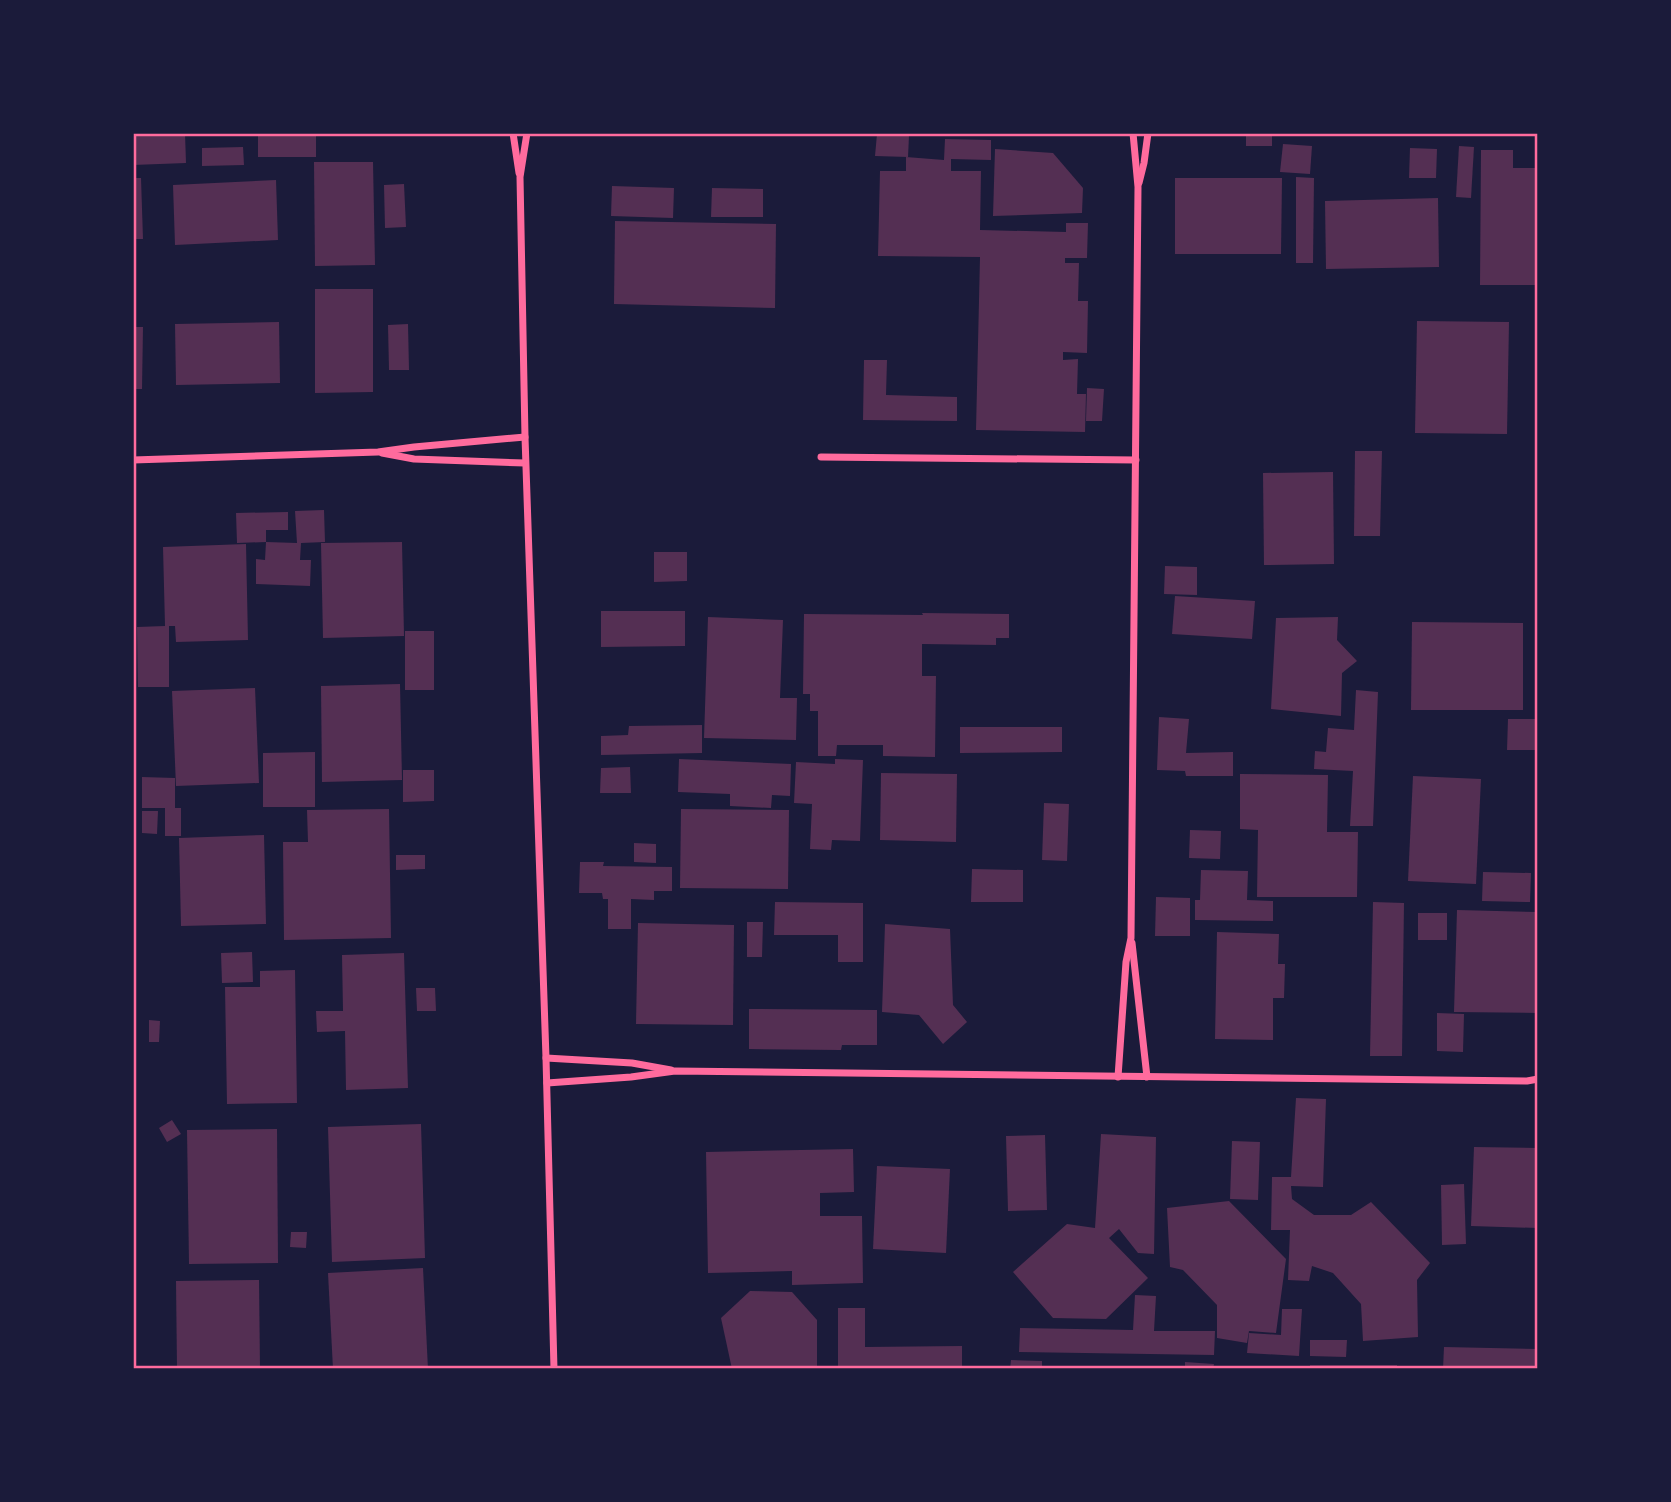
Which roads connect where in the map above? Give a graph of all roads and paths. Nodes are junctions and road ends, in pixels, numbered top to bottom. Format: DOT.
graph roads {
  1 [pos="513,133"];
  2 [pos="527,133"];
  3 [pos="1133,133"];
  4 [pos="1148,133"];
  5 [pos="520,177"];
  6 [pos="1138,187"];
  7 [pos="525,437"];
  8 [pos="378,452"];
  9 [pos="821,457"];
  10 [pos="133,460"];
  11 [pos="1136,460"];
  12 [pos="526,463"];
  13 [pos="1131,938"];
  14 [pos="546,1058"];
  15 [pos="676,1071"];
  16 [pos="1118,1077"];
  17 [pos="1147,1077"];
  18 [pos="1538,1082"];
  19 [pos="547,1083"];
  20 [pos="554,1369"];
  1 -- 5 [label="street"];
  2 -- 5 [label="street"];
  3 -- 6 [label="street"];
  4 -- 6 [label="street"];
  5 -- 7 [label="street"];
  6 -- 11 [label="street"];
  7 -- 8 [label="street"];
  7 -- 12 [label="street"];
  8 -- 10 [label="street"];
  8 -- 12 [label="street"];
  9 -- 11 [label="street"];
  11 -- 13 [label="street"];
  12 -- 14 [label="street"];
  13 -- 16 [label="street"];
  13 -- 17 [label="street"];
  14 -- 15 [label="street"];
  14 -- 19 [label="street"];
  15 -- 16 [label="street"];
  15 -- 19 [label="street"];
  16 -- 17 [label="street"];
  17 -- 18 [label="street"];
  19 -- 20 [label="street"];
}
